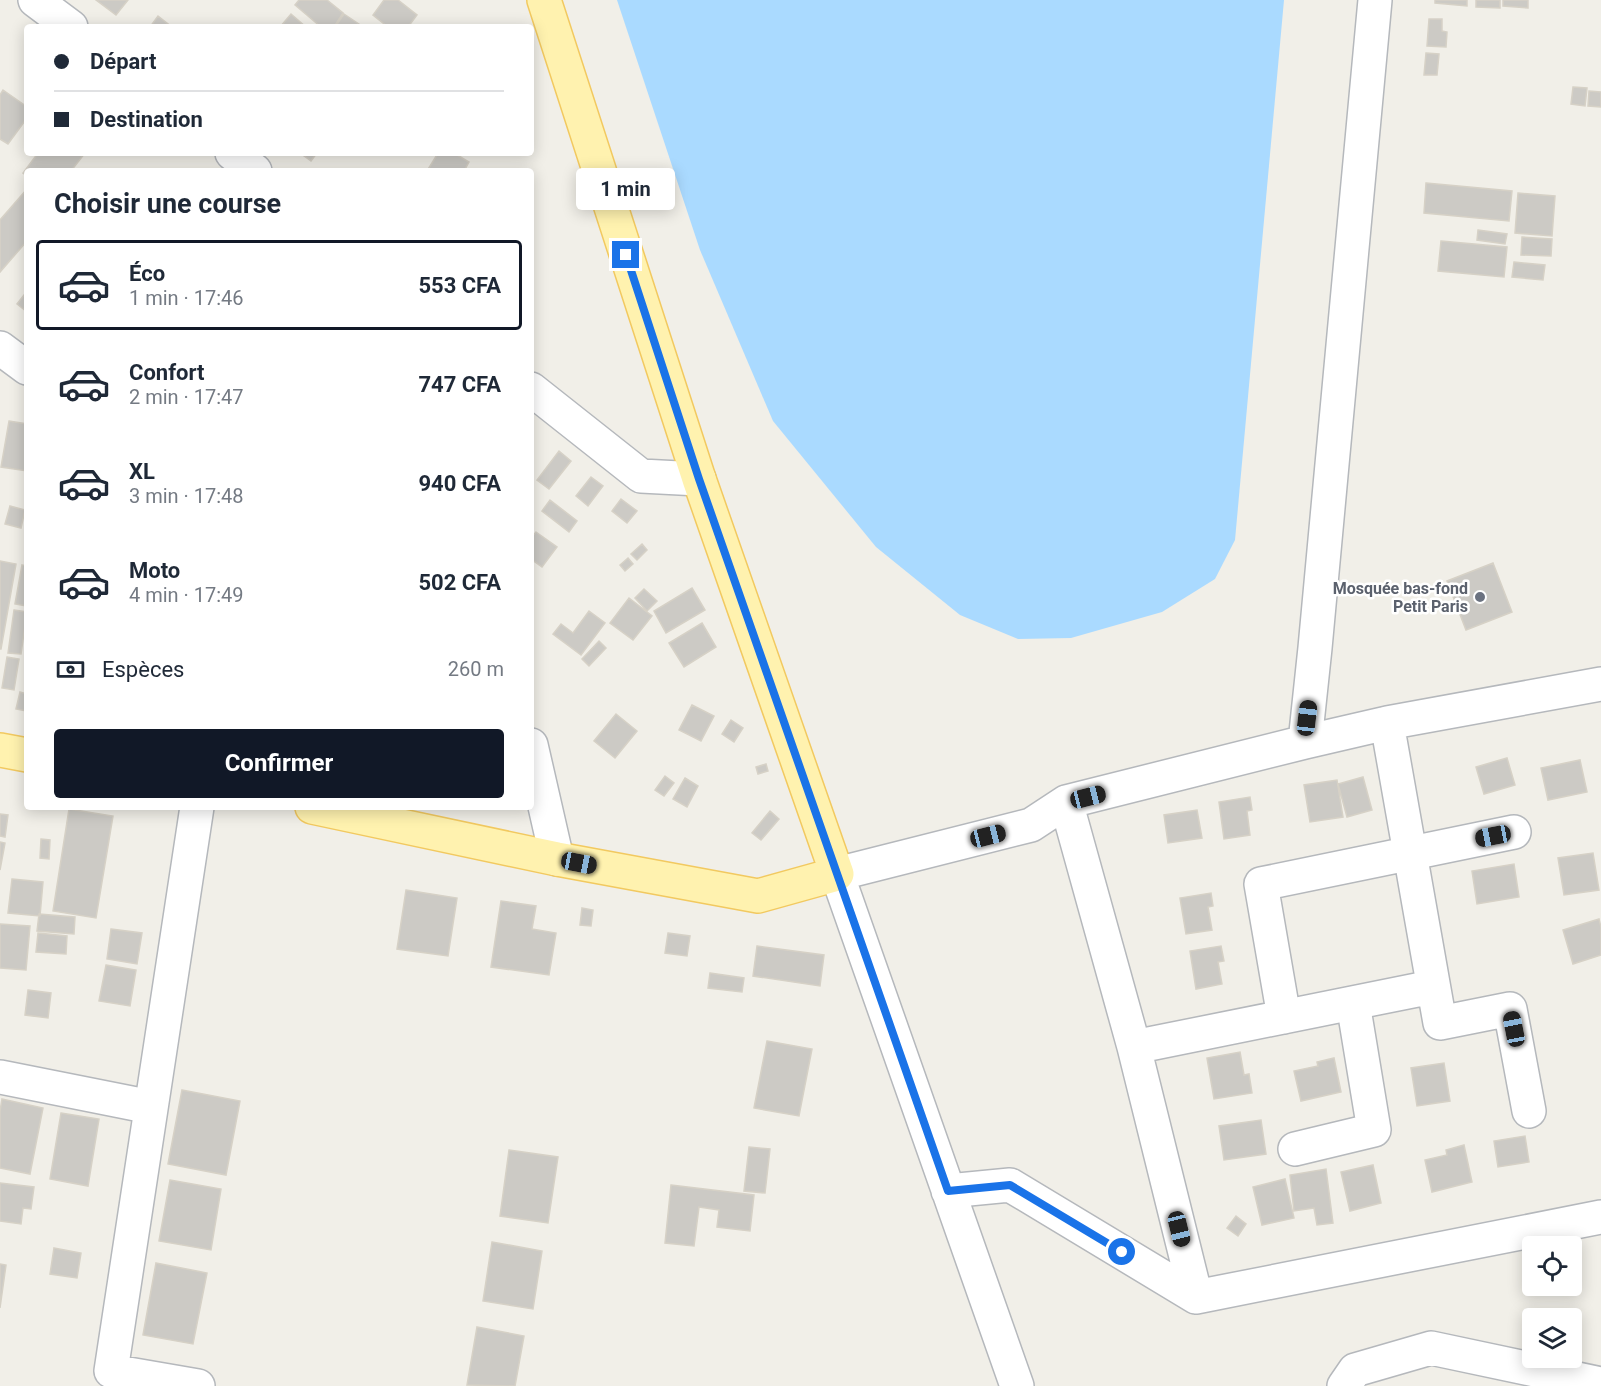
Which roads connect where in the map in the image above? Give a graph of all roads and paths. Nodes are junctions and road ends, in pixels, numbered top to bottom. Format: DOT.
graph roads {
  1 [pos="35,0"];
  2 [pos="1375,0"];
  3 [pos="542,3"];
  4 [pos="67,24"];
  5 [pos="236,156"];
  6 [pos="251,168"];
  7 [pos="0,348"];
  8 [pos="24,366"];
  9 [pos="534,391"];
  10 [pos="699,479"];
  11 [pos="1601,684"];
  12 [pos="1387,723"];
  13 [pos="1305,742"];
  14 [pos="0,750"];
  15 [pos="24,754"];
  16 [pos="534,758"];
  17 [pos="1066,802"];
  18 [pos="197,810"];
  19 [pos="326,810"];
  20 [pos="1514,832"];
  21 [pos="1409,853"];
  22 [pos="557,859"];
  23 [pos="837,874"];
  24 [pos="1432,987"];
  25 [pos="1353,1003"];
  26 [pos="1284,1017"];
  27 [pos="1134,1047"];
  28 [pos="0,1077"];
  29 [pos="151,1107"];
  30 [pos="1529,1111"];
  31 [pos="1295,1149"];
  32 [pos="948,1191"];
  33 [pos="1601,1217"];
  34 [pos="1196,1297"];
  35 [pos="110,1378"];
  36 [pos="1601,1384"];
  37 [pos="198,1386"];
  38 [pos="1017,1386"];
  39 [pos="1344,1386"];
  1 -- 4 [label="street"];
  2 -- 13 [label="street"];
  3 -- 10 [label="main road"];
  5 -- 6 [label="street"];
  7 -- 8 [label="street"];
  9 -- 10 [label="street"];
  10 -- 23 [label="main road"];
  11 -- 12 [label="street"];
  12 -- 13 [label="street"];
  12 -- 21 [label="street"];
  13 -- 17 [label="street"];
  14 -- 15 [label="main road"];
  16 -- 22 [label="street"];
  17 -- 23 [label="street"];
  17 -- 27 [label="street"];
  18 -- 29 [label="street"];
  19 -- 22 [label="main road"];
  20 -- 21 [label="street"];
  21 -- 24 [label="street"];
  21 -- 26 [label="street"];
  22 -- 23 [label="main road"];
  23 -- 32 [label="street"];
  24 -- 25 [label="street"];
  24 -- 30 [label="street"];
  25 -- 26 [label="street"];
  25 -- 31 [label="street"];
  26 -- 27 [label="street"];
  27 -- 34 [label="street"];
  28 -- 29 [label="street"];
  29 -- 35 [label="street"];
  32 -- 34 [label="street"];
  32 -- 38 [label="street"];
  33 -- 34 [label="street"];
  35 -- 37 [label="street"];
  36 -- 39 [label="street"];
}
